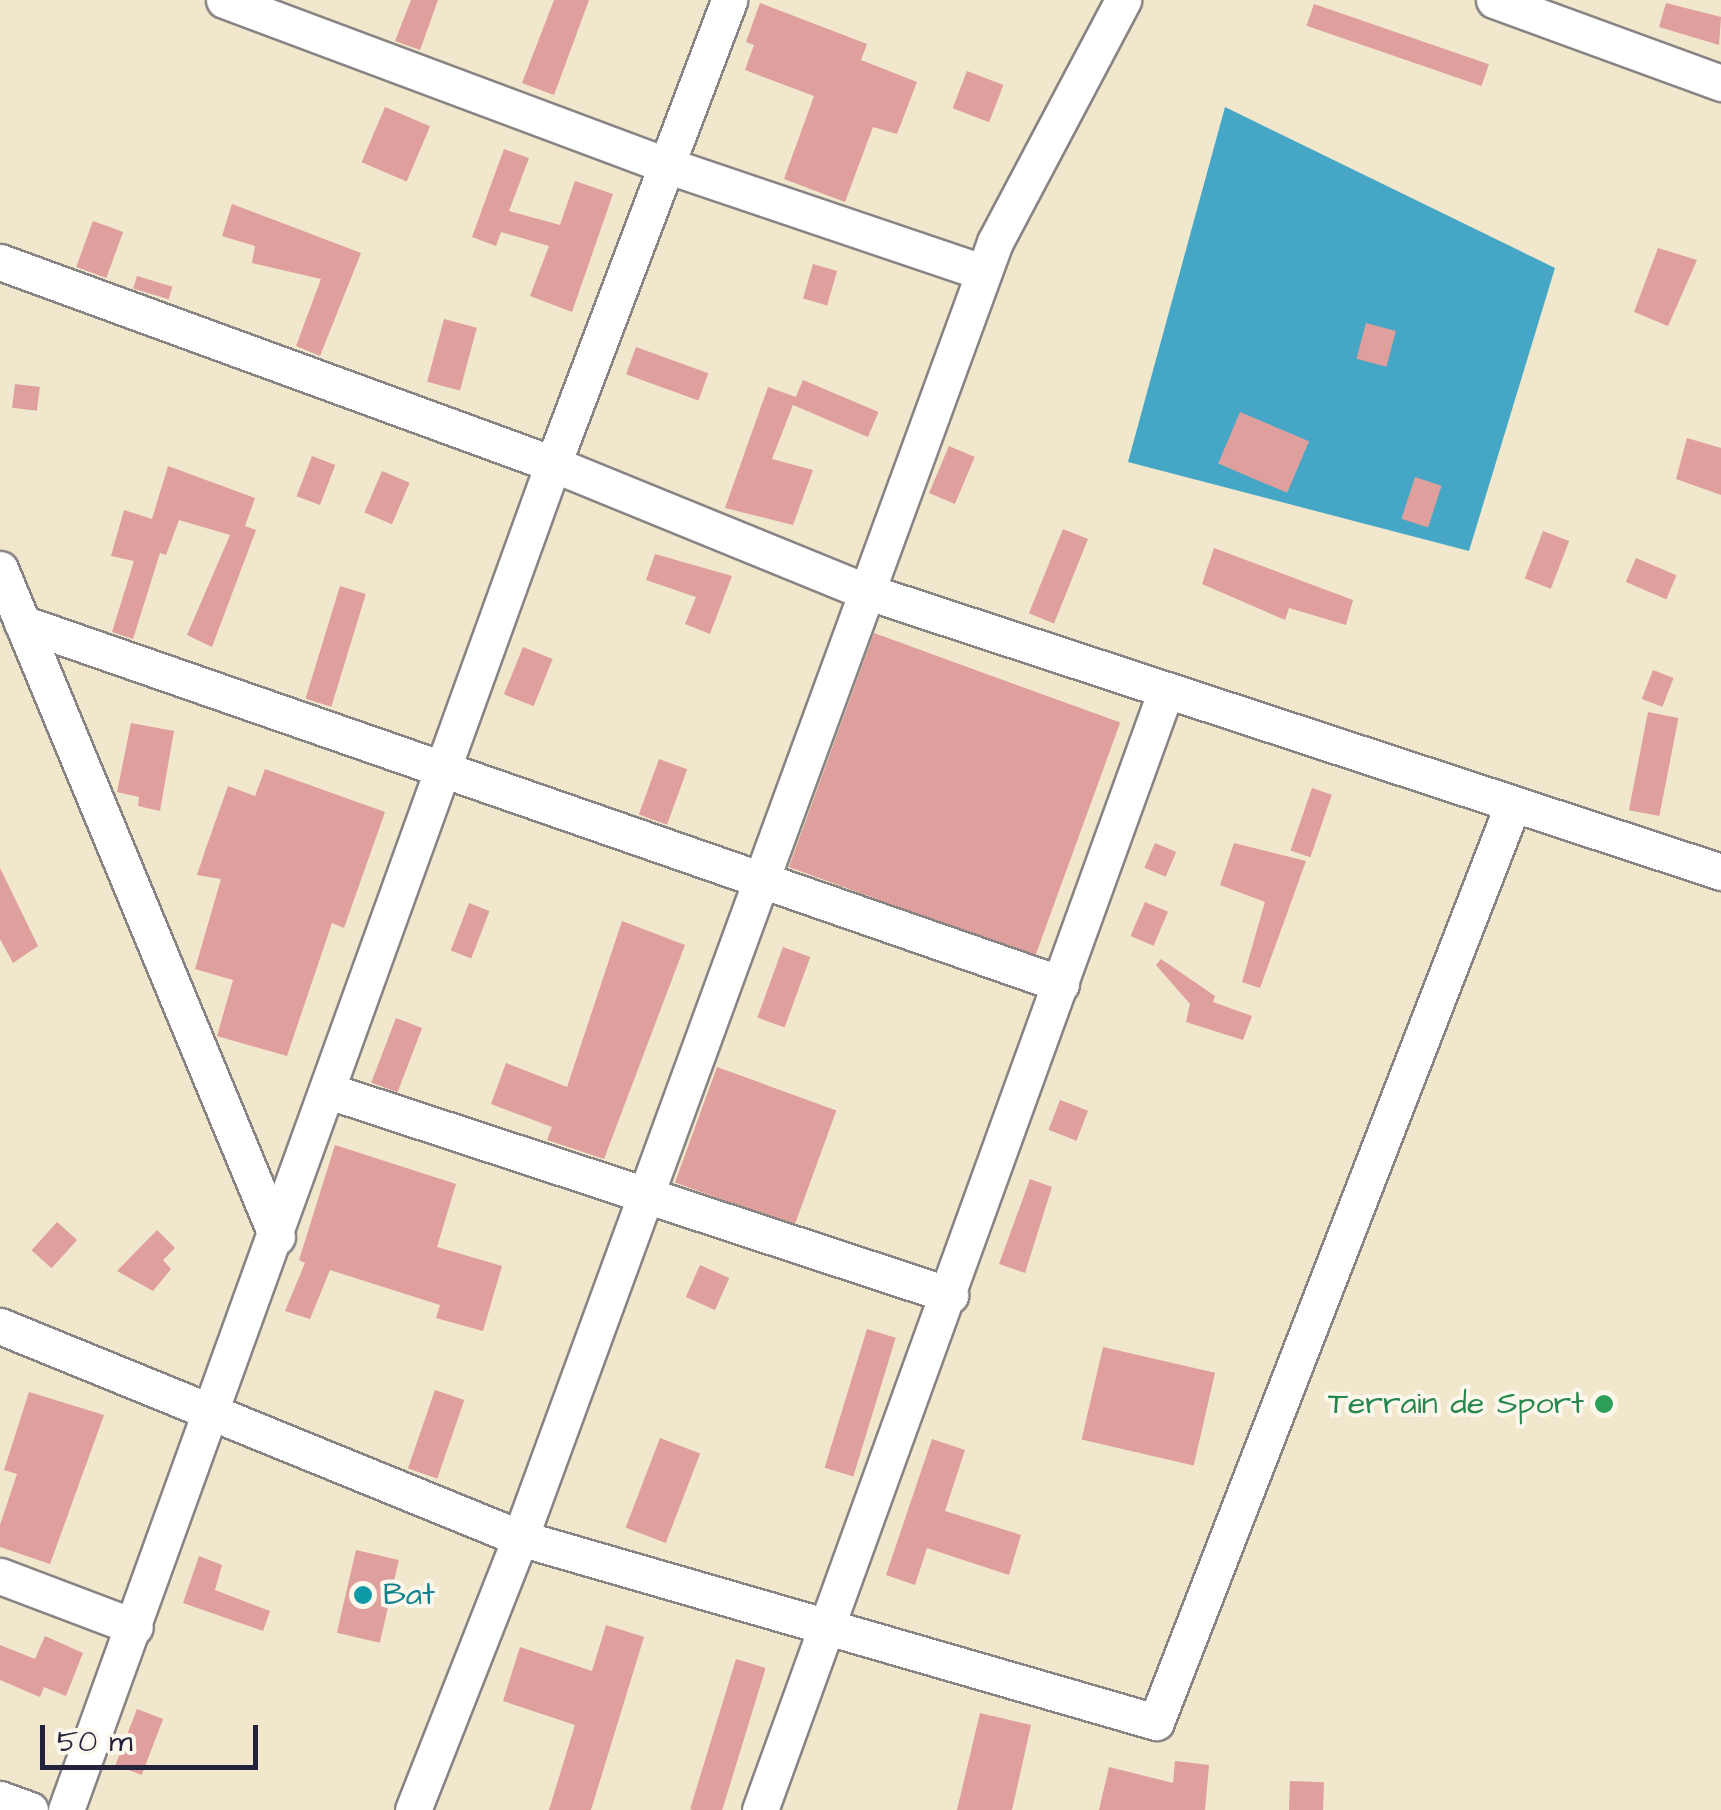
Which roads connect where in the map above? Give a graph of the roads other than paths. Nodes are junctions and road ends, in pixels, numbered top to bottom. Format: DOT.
graph roads {
  1 [pos="224,0"];
  2 [pos="728,0"];
  3 [pos="1123,0"];
  4 [pos="1494,0"];
  5 [pos="1721,83"];
  6 [pos="666,164"];
  7 [pos="0,262"];
  8 [pos="983,272"];
  9 [pos="552,464"];
  10 [pos="0,569"];
  11 [pos="862,590"];
  12 [pos="22,623"];
  13 [pos="1166,690"];
  14 [pos="444,769"];
  15 [pos="1512,804"];
  16 [pos="1721,872"];
  17 [pos="757,881"];
  18 [pos="1061,984"];
  19 [pos="328,1091"];
  20 [pos="643,1194"];
  21 [pos="276,1238"];
  22 [pos="950,1295"];
  23 [pos="0,1326"];
  24 [pos="214,1413"];
  25 [pos="520,1538"];
  26 [pos="0,1576"];
  27 [pos="135,1627"];
  28 [pos="830,1628"];
  29 [pos="0,1798"];
  30 [pos="30,1810"];
  31 [pos="66,1810"];
  32 [pos="413,1810"];
  33 [pos="760,1810"];
  1 -- 6 [label="street"];
  2 -- 6 [label="street"];
  3 -- 8 [label="street"];
  4 -- 5 [label="street"];
  6 -- 8 [label="street"];
  6 -- 9 [label="street"];
  7 -- 9 [label="street"];
  8 -- 11 [label="street"];
  9 -- 11 [label="street"];
  9 -- 14 [label="street"];
  10 -- 12 [label="street"];
  11 -- 13 [label="street"];
  11 -- 17 [label="street"];
  12 -- 14 [label="street"];
  12 -- 21 [label="street"];
  13 -- 15 [label="street"];
  13 -- 18 [label="street"];
  14 -- 17 [label="street"];
  14 -- 19 [label="street"];
  15 -- 16 [label="street"];
  15 -- 28 [label="street"];
  17 -- 18 [label="street"];
  17 -- 20 [label="street"];
  18 -- 22 [label="street"];
  19 -- 20 [label="street"];
  19 -- 21 [label="street"];
  20 -- 22 [label="street"];
  20 -- 25 [label="street"];
  21 -- 24 [label="street"];
  22 -- 28 [label="street"];
  23 -- 24 [label="street"];
  24 -- 25 [label="street"];
  24 -- 27 [label="street"];
  25 -- 28 [label="street"];
  25 -- 32 [label="street"];
  26 -- 27 [label="street"];
  27 -- 31 [label="street"];
  28 -- 33 [label="street"];
  29 -- 30 [label="street"];
}
